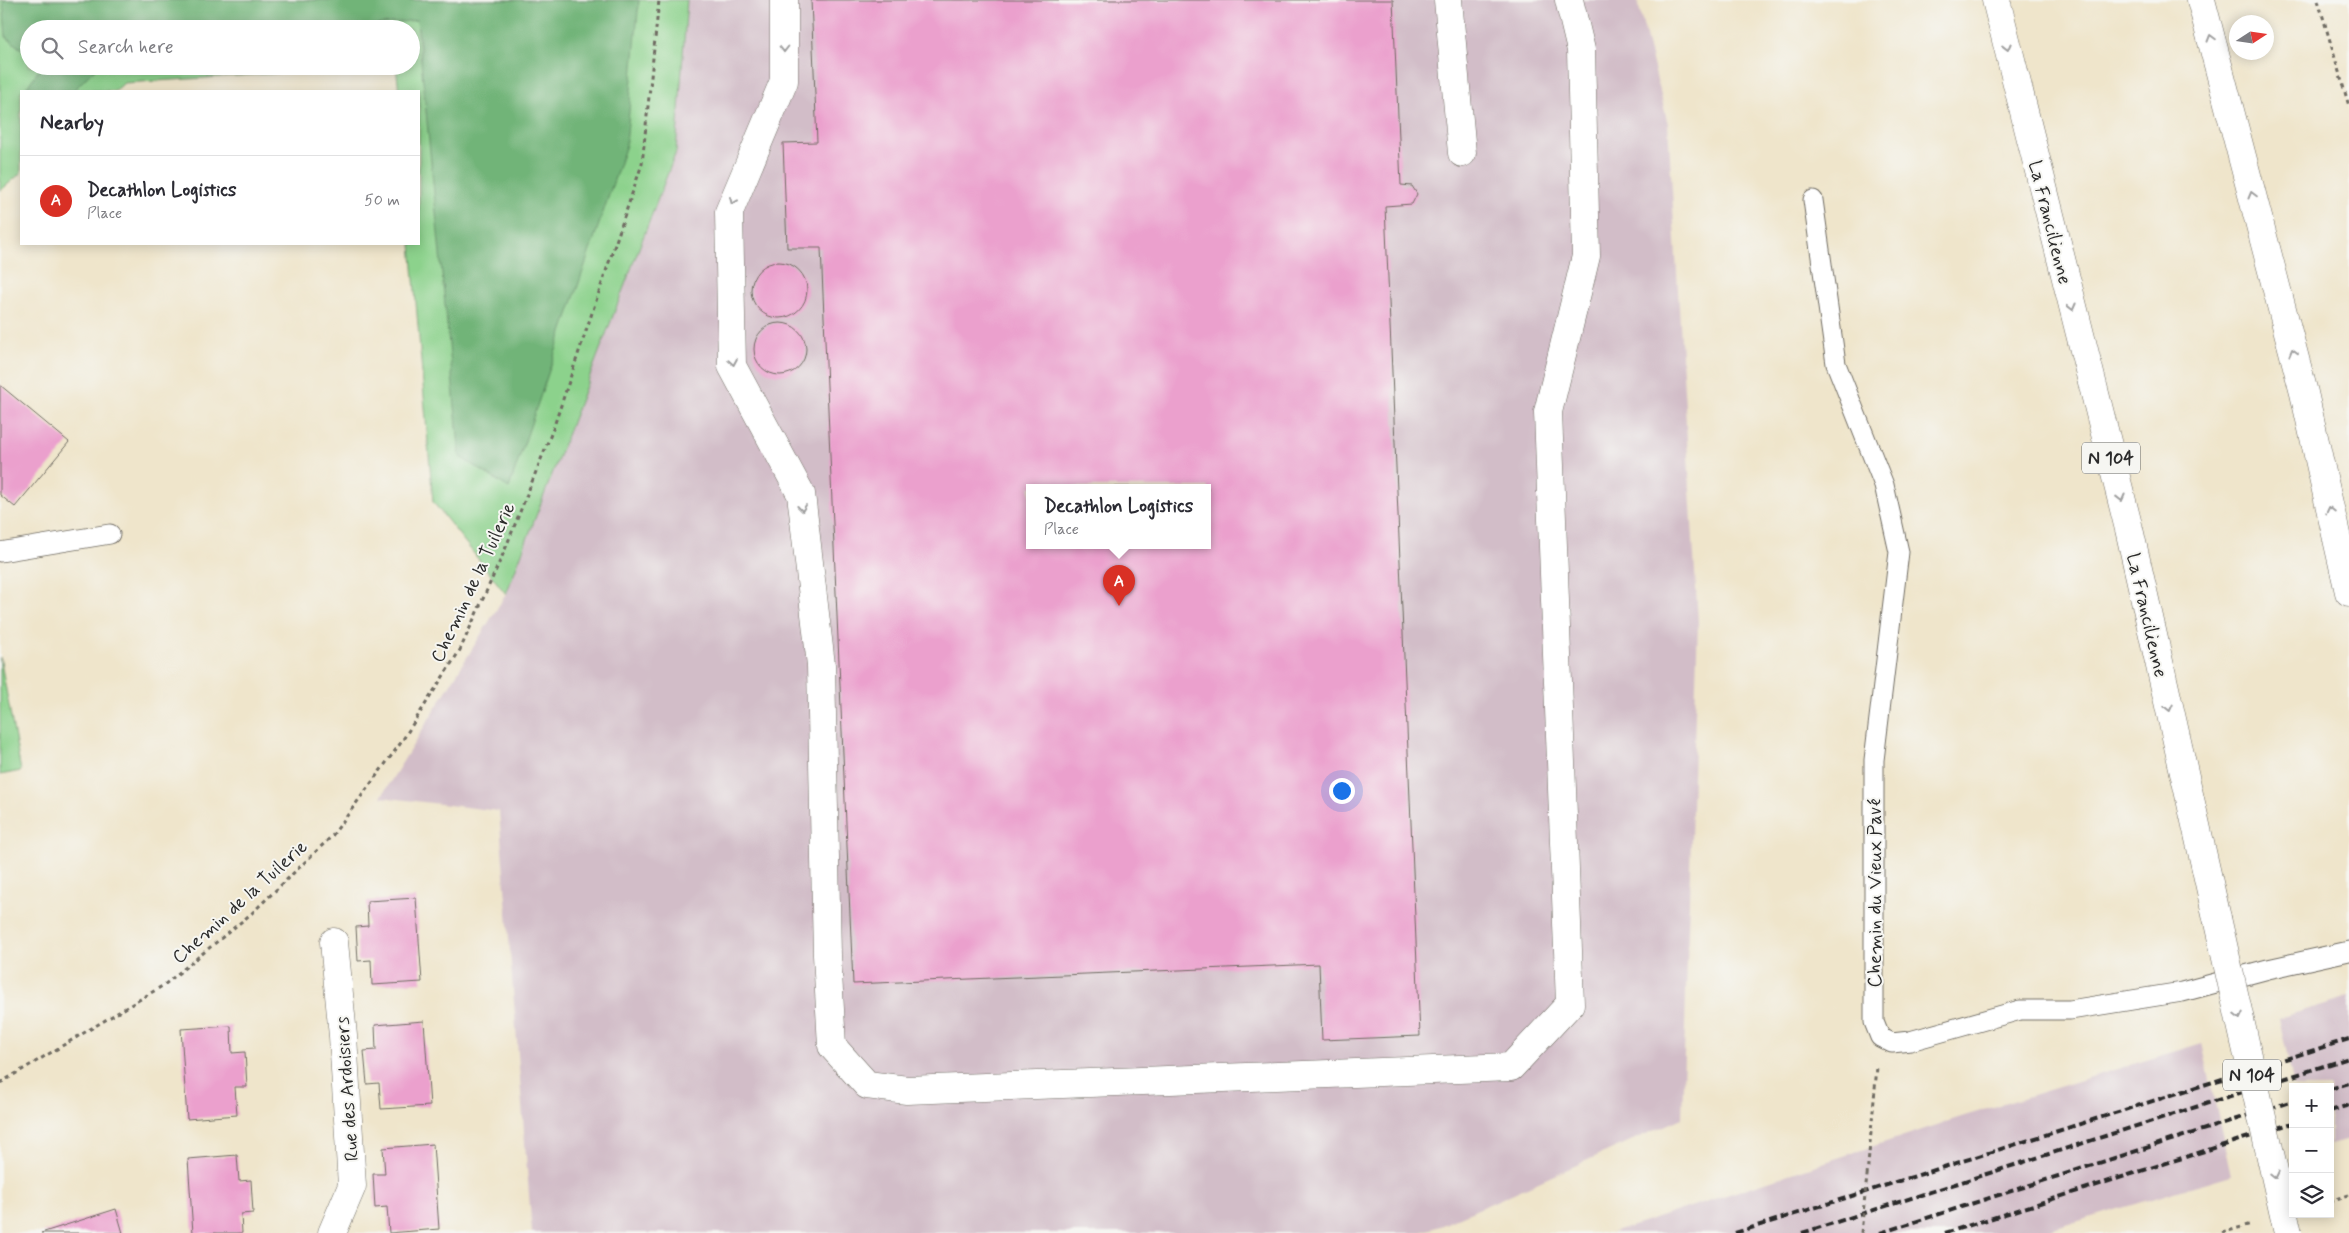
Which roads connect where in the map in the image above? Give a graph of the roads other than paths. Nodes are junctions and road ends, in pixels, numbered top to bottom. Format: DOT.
graph roads {
  1 [pos="784,0"];
  2 [pos="1448,0"];
  3 [pos="1569,0"];
  4 [pos="1996,0"];
  5 [pos="2201,0"];
  6 [pos="1462,153"];
  7 [pos="1813,200"];
  8 [pos="110,534"];
  9 [pos="0,552"];
  10 [pos="2349,592"];
  11 [pos="334,942"];
  12 [pos="2349,951"];
  13 [pos="332,1233"];
  14 [pos="2288,1233"];
  1 -- 3 [label="main road, one-way"];
  2 -- 6 [label="main road"];
  4 -- 14 [label="main road, La Francilienne / N 104, one-way, bridge"];
  10 -- 5 [label="main road, one-way"];
  7 -- 12 [label="lane, Chemin du Vieux Pavé"];
  8 -- 9 [label="lane"];
  11 -- 13 [label="main road, Rue des Ardoisiers"];
}
